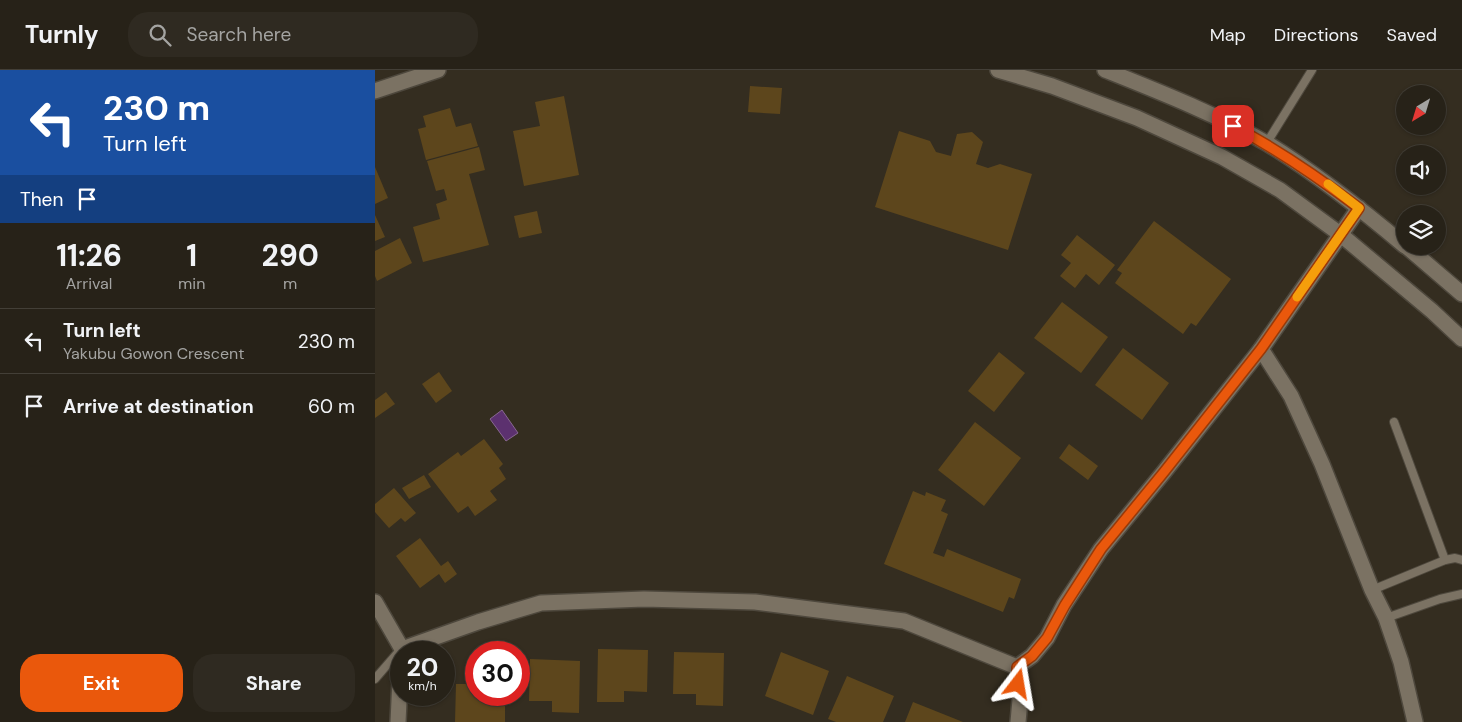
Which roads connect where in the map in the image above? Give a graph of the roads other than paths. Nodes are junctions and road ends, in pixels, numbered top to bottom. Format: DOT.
graph roads {
  1 [pos="437,70"];
  2 [pos="998,70"];
  3 [pos="1105,70"];
  4 [pos="1312,70"];
  5 [pos="375,91"];
  6 [pos="1266,144"];
  7 [pos="1359,208"];
  8 [pos="1340,234"];
  9 [pos="1396,239"];
  10 [pos="1416,255"];
  11 [pos="1462,294"];
  12 [pos="1462,339"];
  13 [pos="1261,349"];
  14 [pos="1394,422"];
  15 [pos="1445,560"];
  16 [pos="1462,560"];
  17 [pos="1372,590"];
  18 [pos="1462,595"];
  19 [pos="375,602"];
  20 [pos="1385,618"];
  21 [pos="395,641"];
  22 [pos="431,641"];
  23 [pos="390,664"];
  24 [pos="1017,667"];
  25 [pos="375,679"];
  26 [pos="399,706"];
  27 [pos="398,722"];
  28 [pos="1018,722"];
  29 [pos="1415,722"];
  1 -- 5 [label="street"];
  2 -- 8 [label="street"];
  3 -- 6 [label="street"];
  4 -- 6 [label="lane"];
  6 -- 7 [label="street"];
  7 -- 8 [label="street"];
  7 -- 9 [label="street"];
  8 -- 12 [label="street"];
  8 -- 13 [label="street"];
  10 -- 11 [label="street"];
  13 -- 17 [label="street"];
  13 -- 24 [label="street"];
  14 -- 15 [label="lane"];
  15 -- 16 [label="lane"];
  15 -- 17 [label="lane"];
  17 -- 20 [label="street"];
  18 -- 20 [label="lane"];
  19 -- 21 [label="street"];
  20 -- 29 [label="street"];
  22 -- 24 [label="street"];
  23 -- 25 [label="lane"];
  24 -- 28 [label="street"];
  26 -- 27 [label="street"];
}
